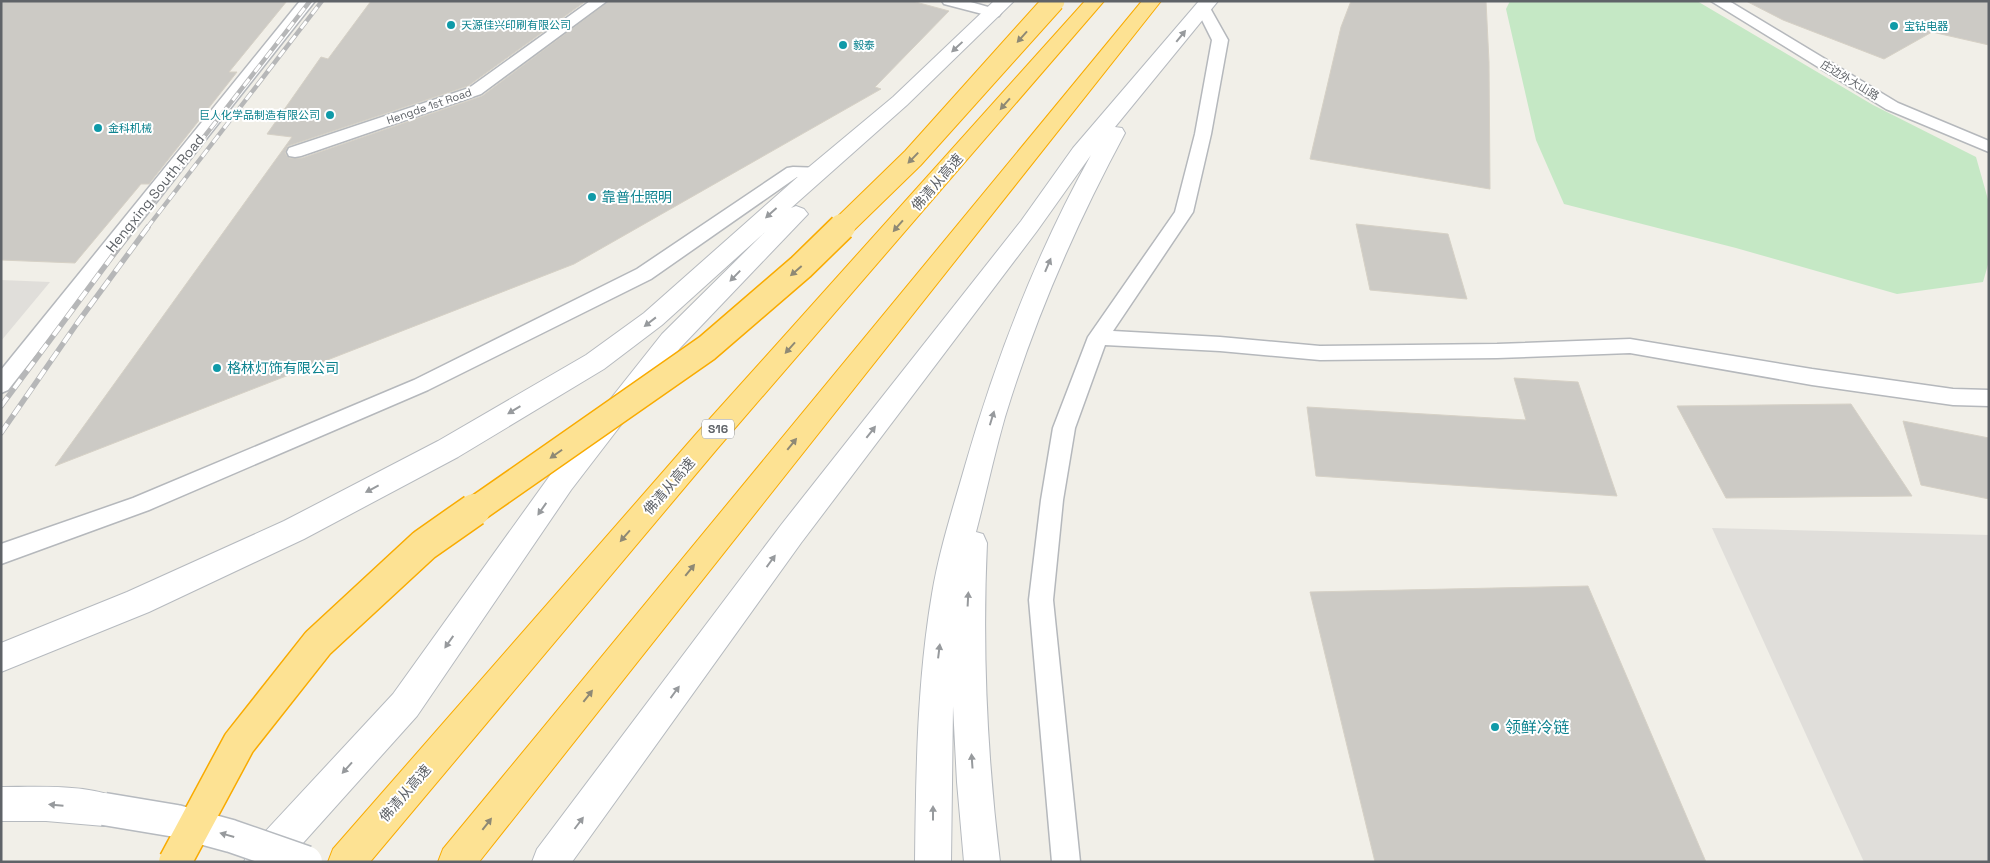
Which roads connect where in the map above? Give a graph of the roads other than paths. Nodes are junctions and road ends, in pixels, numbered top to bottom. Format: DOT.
graph roads {
  1 [pos="308,1"];
  2 [pos="600,1"];
  3 [pos="948,1"];
  4 [pos="1054,1"];
  5 [pos="1095,1"];
  6 [pos="1152,1"];
  7 [pos="1718,1"];
  8 [pos="1206,5"];
  9 [pos="999,7"];
  10 [pos="1152,69"];
  11 [pos="900,101"];
  12 [pos="1989,147"];
  13 [pos="295,152"];
  14 [pos="817,172"];
  15 [pos="1098,337"];
  16 [pos="1,385"];
  17 [pos="1989,398"];
  18 [pos="980,465"];
  19 [pos="1,554"];
  20 [pos="1,658"];
  21 [pos="1,804"];
  22 [pos="175,862"];
  23 [pos="262,862"];
  24 [pos="306,862"];
  25 [pos="346,862"];
  26 [pos="456,862"];
  27 [pos="550,862"];
  28 [pos="933,862"];
  29 [pos="982,862"];
  30 [pos="1066,862"];
  1 -- 16 [label="street, Hengxing South Road"];
  2 -- 13 [label="street, Hengde 1st Road"];
  3 -- 9 [label="street"];
  4 -- 22 [label="highway, one-way, bridge"];
  5 -- 25 [label="highway, 佛清从高速 / S16, one-way"];
  26 -- 6 [label="highway, one-way"];
  7 -- 12 [label="street, 庄边外大山路"];
  10 -- 8 [label="main road, one-way"];
  8 -- 15 [label="street"];
  9 -- 11 [label="main road, one-way"];
  18 -- 10 [label="main road, one-way"];
  27 -- 10 [label="main road, one-way"];
  11 -- 14 [label="main road"];
  11 -- 23 [label="main road, one-way"];
  14 -- 19 [label="street"];
  14 -- 20 [label="main road, one-way"];
  15 -- 17 [label="street"];
  15 -- 30 [label="street"];
  28 -- 18 [label="main road, one-way"];
  29 -- 18 [label="main road, one-way"];
  24 -- 21 [label="main road, one-way, bridge"];
}
